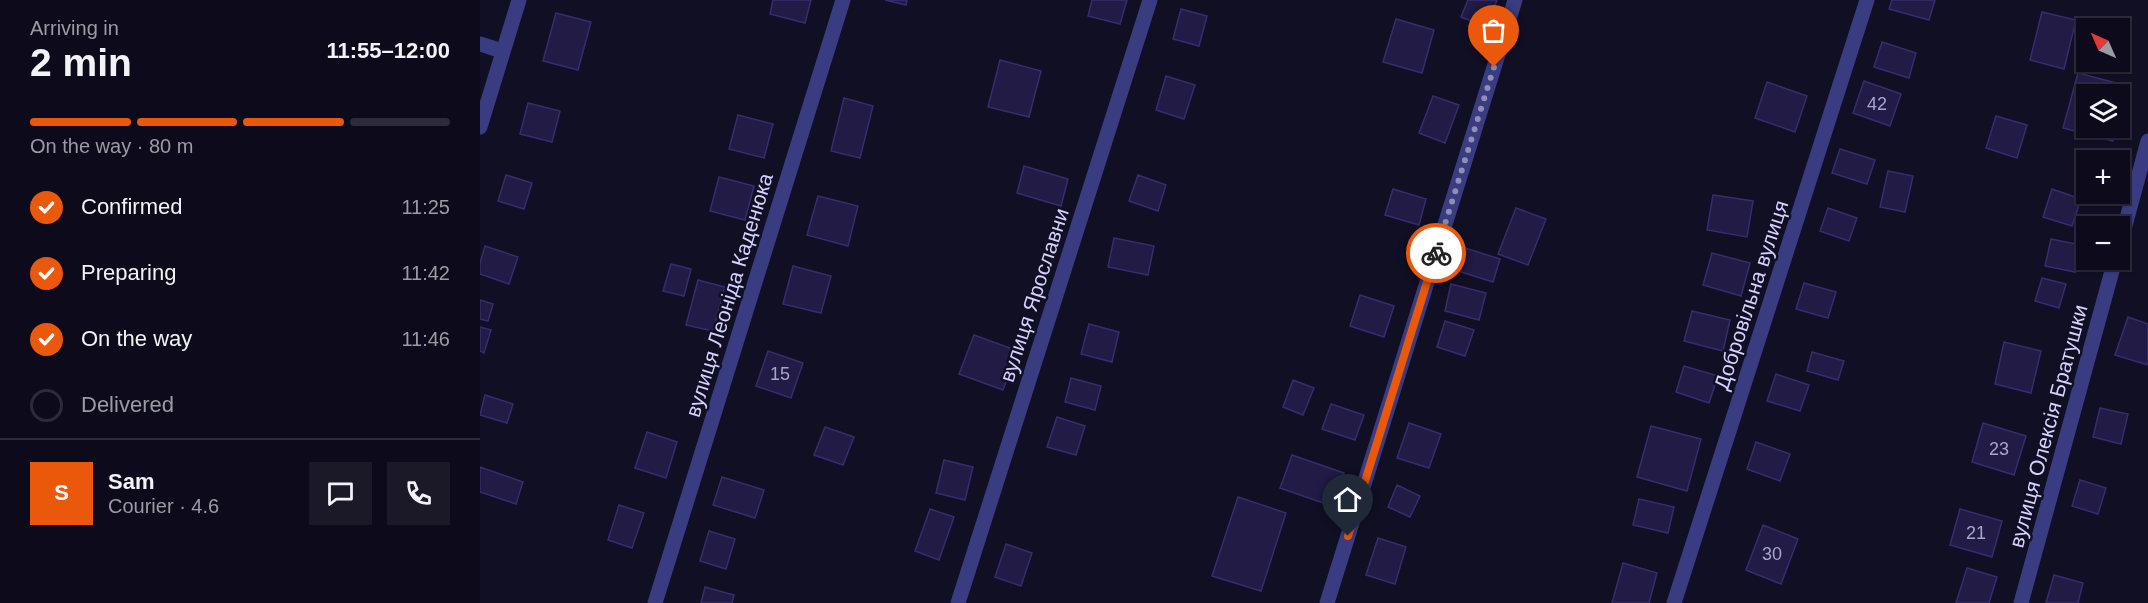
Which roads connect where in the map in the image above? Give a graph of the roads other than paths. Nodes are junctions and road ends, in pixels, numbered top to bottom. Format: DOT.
graph roads {
  1 [pos="519,0"];
  2 [pos="843,0"];
  3 [pos="1150,0"];
  4 [pos="1515,0"];
  5 [pos="1867,0"];
  6 [pos="480,44"];
  7 [pos="502,51"];
  8 [pos="480,127"];
  9 [pos="2148,141"];
  10 [pos="2128,216"];
  11 [pos="2112,270"];
  12 [pos="655,603"];
  13 [pos="958,603"];
  14 [pos="1327,603"];
  15 [pos="1674,603"];
  16 [pos="2021,603"];
  1 -- 7 [label="street"];
  2 -- 12 [label="street, вулиця Леоніда Каденюка"];
  3 -- 13 [label="street, вулиця Ярославни"];
  4 -- 14 [label="street"];
  5 -- 15 [label="street, Добровільна вулиця"];
  6 -- 7 [label="street"];
  7 -- 8 [label="street"];
  9 -- 10 [label="street"];
  11 -- 16 [label="street, вулиця Олексія Братушки"];
}
